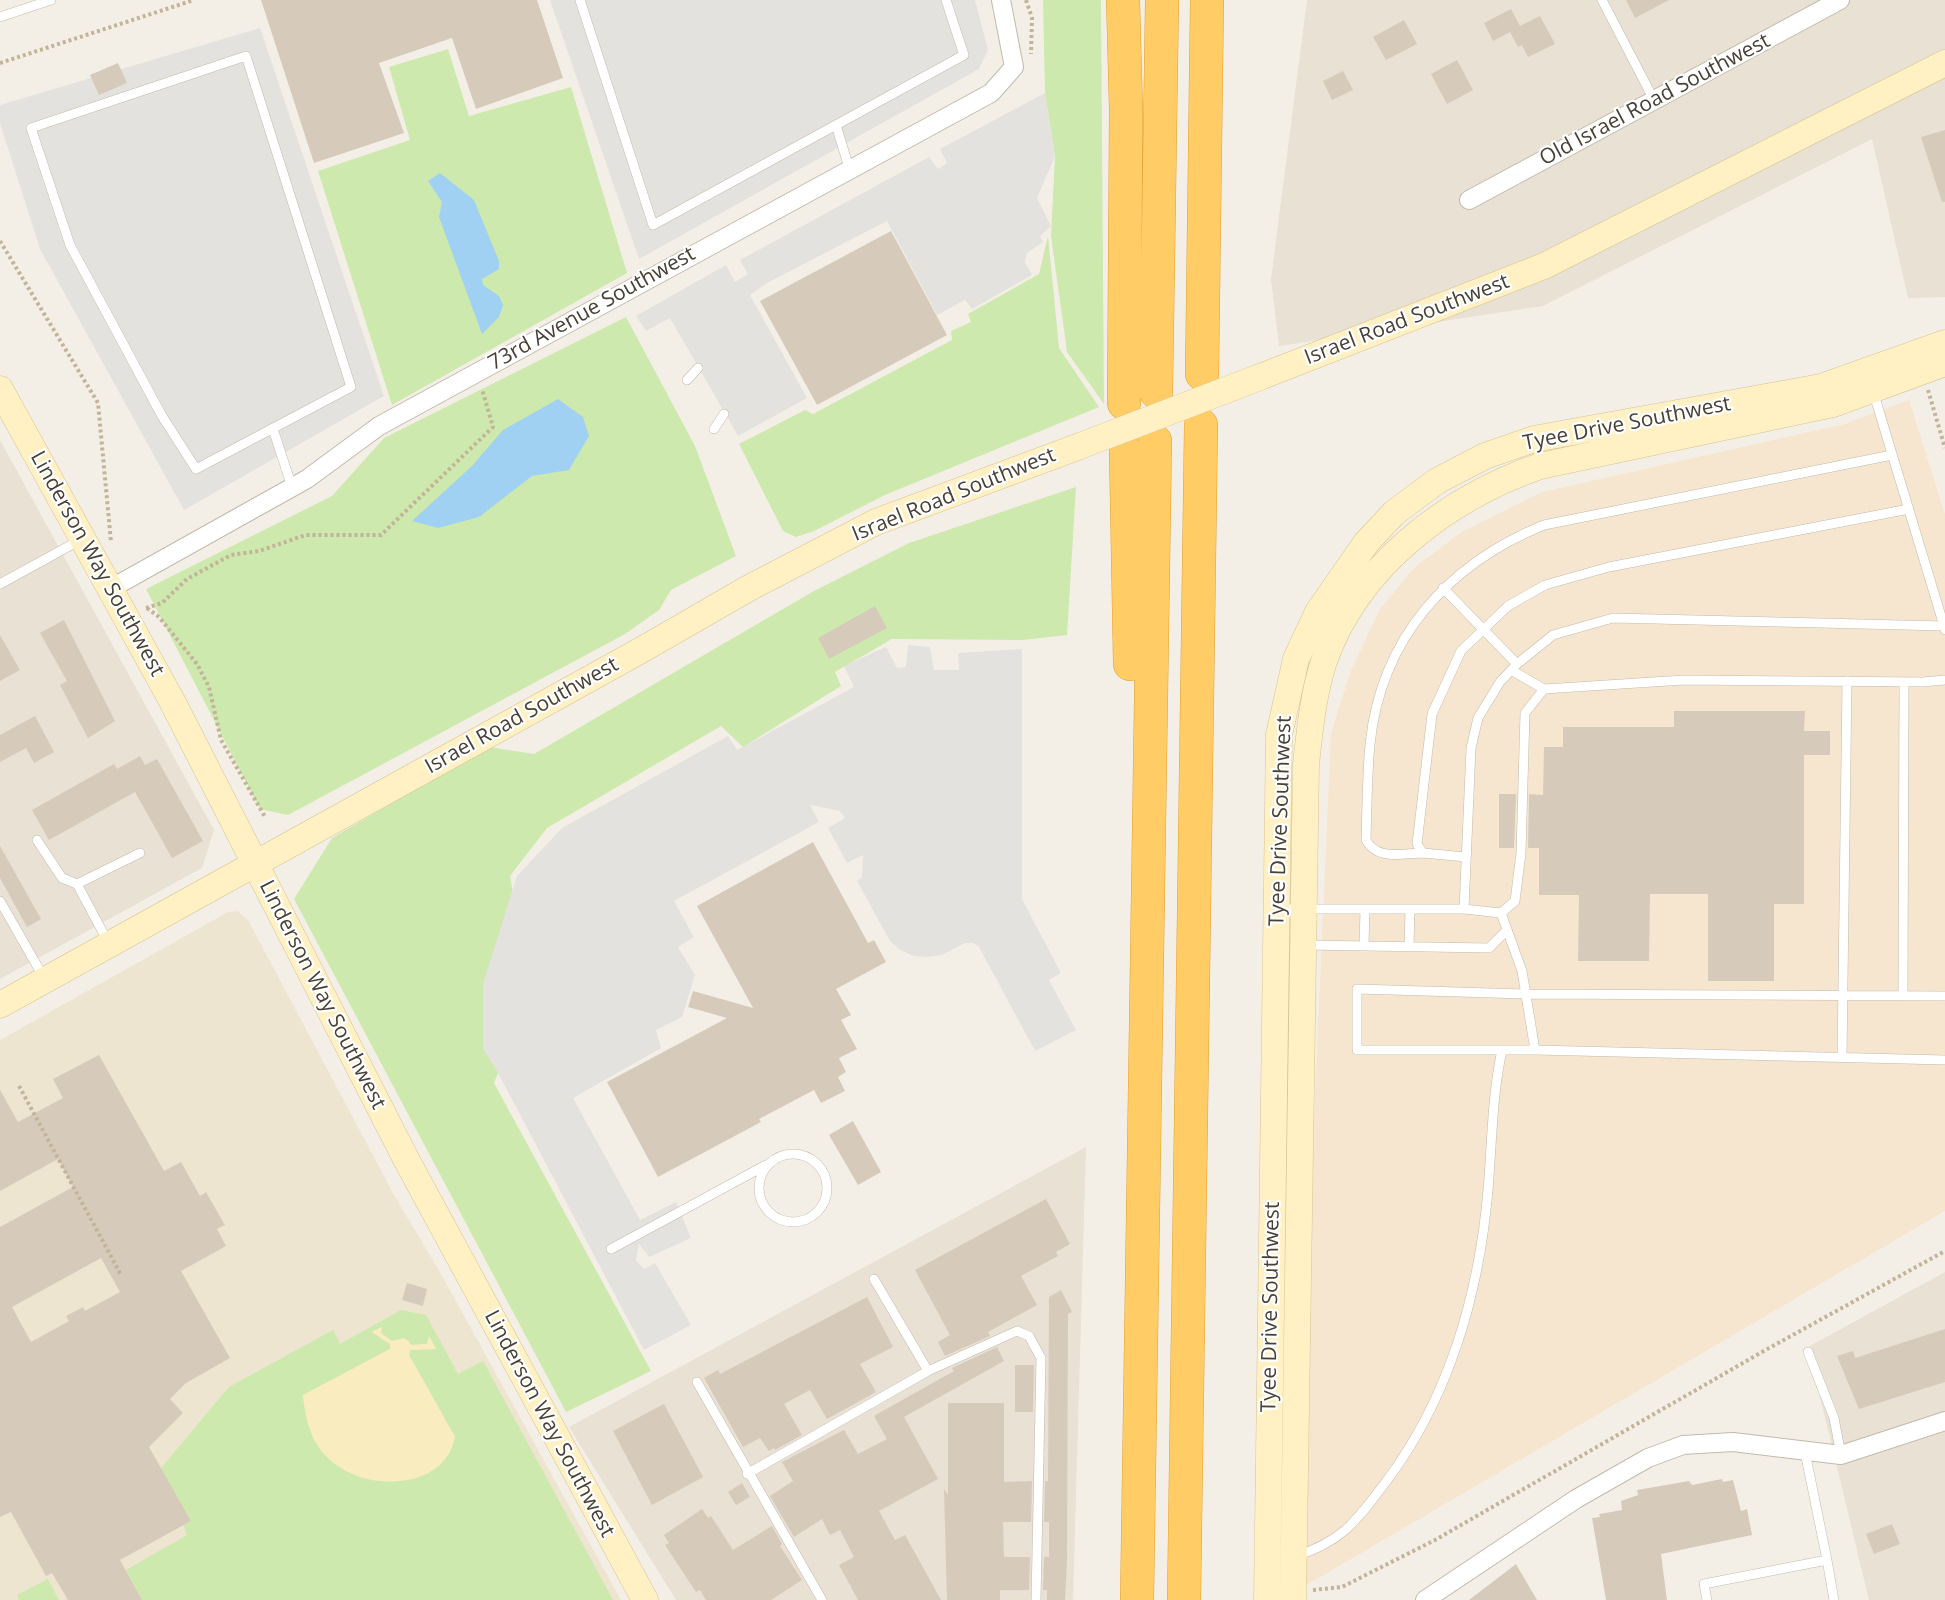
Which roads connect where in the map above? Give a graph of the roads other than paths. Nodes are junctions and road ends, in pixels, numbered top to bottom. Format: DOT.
graph roads {
  1 [pos="51,0"];
  2 [pos="580,0"];
  3 [pos="946,0"];
  4 [pos="1001,0"];
  5 [pos="1123,0"];
  6 [pos="1162,0"];
  7 [pos="1207,0"];
  8 [pos="1230,0"];
  9 [pos="1602,0"];
  10 [pos="1840,0"];
  11 [pos="0,17"];
  12 [pos="1945,63"];
  13 [pos="1654,100"];
  14 [pos="836,125"];
  15 [pos="850,171"];
  16 [pos="1469,200"];
  17 [pos="1203,328"];
  18 [pos="1945,344"];
  19 [pos="698,368"];
  20 [pos="1934,368"];
  21 [pos="1202,374"];
  22 [pos="687,380"];
  23 [pos="1870,381"];
  24 [pos="0,389"];
  25 [pos="1156,392"];
  26 [pos="1124,403"];
  27 [pos="724,414"];
  28 [pos="1201,425"];
  29 [pos="273,429"];
  30 [pos="714,429"];
  31 [pos="1140,447"];
  32 [pos="1892,455"];
  33 [pos="292,487"];
  34 [pos="1909,509"];
  35 [pos="82,538"];
  36 [pos="0,584"];
  37 [pos="1443,588"];
  38 [pos="110,589"];
  39 [pos="1482,628"];
  40 [pos="1944,628"];
  41 [pos="1514,667"];
  42 [pos="1945,680"];
  43 [pos="1847,681"];
  44 [pos="1904,682"];
  45 [pos="1544,689"];
  46 [pos="37,840"];
  47 [pos="140,853"];
  48 [pos="1423,853"];
  49 [pos="1466,856"];
  50 [pos="254,864"];
  51 [pos="77,884"];
  52 [pos="0,901"];
  53 [pos="1277,909"];
  54 [pos="1304,909"];
  55 [pos="1365,909"];
  56 [pos="1410,909"];
  57 [pos="1464,909"];
  58 [pos="1501,913"];
  59 [pos="1506,931"];
  60 [pos="109,944"];
  61 [pos="1290,945"];
  62 [pos="1364,946"];
  63 [pos="1409,946"];
  64 [pos="45,980"];
  65 [pos="1525,994"];
  66 [pos="1843,995"];
  67 [pos="1903,996"];
  68 [pos="1945,996"];
  69 [pos="0,1005"];
  70 [pos="1502,1050"];
  71 [pos="1535,1050"];
  72 [pos="1842,1057"];
  73 [pos="1945,1060"];
  74 [pos="768,1164"];
  75 [pos="611,1249"];
  76 [pos="874,1279"];
  77 [pos="1808,1352"];
  78 [pos="928,1371"];
  79 [pos="697,1382"];
  80 [pos="1945,1421"];
  81 [pos="1805,1452"];
  82 [pos="1841,1455"];
  83 [pos="747,1474"];
  84 [pos="1280,1558"];
  85 [pos="1827,1560"];
  86 [pos="1293,1596"];
  87 [pos="645,1600"];
  88 [pos="822,1600"];
  89 [pos="1036,1600"];
  90 [pos="1137,1600"];
  91 [pos="1184,1600"];
  92 [pos="1267,1600"];
  93 [pos="1425,1600"];
  94 [pos="1707,1600"];
  95 [pos="1834,1600"];
  1 -- 11 [label="lane"];
  2 -- 14 [label="lane"];
  3 -- 14 [label="lane"];
  4 -- 15 [label="street, 73rd Avenue Southwest"];
  5 -- 26 [label="highway"];
  6 -- 25 [label="highway"];
  7 -- 17 [label="highway"];
  8 -- 17 [label="highway"];
  9 -- 13 [label="lane"];
  10 -- 13 [label="street, Old Israel Road Southwest"];
  12 -- 50 [label="street, Israel Road Southwest, bridge"];
  13 -- 16 [label="street, Old Israel Road Southwest"];
  14 -- 15 [label="lane"];
  15 -- 33 [label="street, 73rd Avenue Southwest"];
  17 -- 21 [label="highway"];
  18 -- 23 [label="street, Tyee Drive Southwest"];
  19 -- 22 [label="lane"];
  20 -- 23 [label="street, Tyee Drive Southwest"];
  23 -- 32 [label="lane"];
  23 -- 53 [label="street, Tyee Drive Southwest"];
  23 -- 54 [label="street, Tyee Drive Southwest"];
  24 -- 35 [label="street, Linderson Way Southwest"];
  27 -- 30 [label="lane"];
  28 -- 91 [label="highway"];
  29 -- 29 [label="lane"];
  29 -- 33 [label="lane"];
  31 -- 90 [label="highway"];
  32 -- 34 [label="lane"];
  32 -- 37 [label="lane"];
  33 -- 38 [label="street, 73rd Avenue Southwest"];
  34 -- 39 [label="lane"];
  34 -- 40 [label="lane"];
  35 -- 36 [label="lane"];
  35 -- 38 [label="street, Linderson Way Southwest"];
  37 -- 39 [label="lane"];
  37 -- 48 [label="lane"];
  38 -- 50 [label="street, Linderson Way Southwest"];
  39 -- 41 [label="lane"];
  39 -- 48 [label="lane"];
  40 -- 41 [label="lane"];
  41 -- 45 [label="lane"];
  41 -- 49 [label="lane"];
  42 -- 44 [label="lane"];
  43 -- 44 [label="lane"];
  43 -- 45 [label="lane"];
  43 -- 66 [label="lane"];
  44 -- 67 [label="lane"];
  45 -- 58 [label="lane"];
  46 -- 51 [label="lane"];
  47 -- 51 [label="lane"];
  48 -- 49 [label="lane"];
  49 -- 57 [label="lane"];
  50 -- 60 [label="street, Israel Road Southwest"];
  50 -- 87 [label="street, Linderson Way Southwest"];
  51 -- 60 [label="lane"];
  52 -- 64 [label="lane"];
  53 -- 54 [label="lane"];
  53 -- 61 [label="street, Tyee Drive Southwest"];
  54 -- 55 [label="lane"];
  54 -- 61 [label="street, Tyee Drive Southwest"];
  55 -- 56 [label="lane"];
  55 -- 62 [label="lane"];
  56 -- 57 [label="lane"];
  56 -- 63 [label="lane"];
  57 -- 58 [label="lane"];
  58 -- 59 [label="lane"];
  59 -- 63 [label="lane"];
  59 -- 65 [label="lane"];
  60 -- 64 [label="street, Israel Road Southwest"];
  61 -- 62 [label="lane"];
  61 -- 84 [label="street, Tyee Drive Southwest"];
  62 -- 63 [label="lane"];
  64 -- 69 [label="street, Israel Road Southwest"];
  65 -- 66 [label="lane"];
  65 -- 70 [label="lane"];
  65 -- 71 [label="lane"];
  66 -- 67 [label="lane"];
  66 -- 72 [label="lane"];
  67 -- 68 [label="lane"];
  70 -- 71 [label="lane"];
  70 -- 84 [label="lane"];
  71 -- 72 [label="lane"];
  72 -- 73 [label="lane"];
  74 -- 74 [label="lane"];
  74 -- 75 [label="lane"];
  76 -- 78 [label="lane"];
  77 -- 82 [label="lane"];
  78 -- 83 [label="lane"];
  78 -- 89 [label="lane"];
  79 -- 83 [label="lane"];
  80 -- 82 [label="street"];
  81 -- 82 [label="street"];
  81 -- 85 [label="lane"];
  81 -- 93 [label="street"];
  83 -- 88 [label="lane"];
  84 -- 86 [label="street, Tyee Drive Southwest"];
  84 -- 92 [label="street, Tyee Drive Southwest"];
  85 -- 94 [label="lane"];
  85 -- 95 [label="lane"];
}
